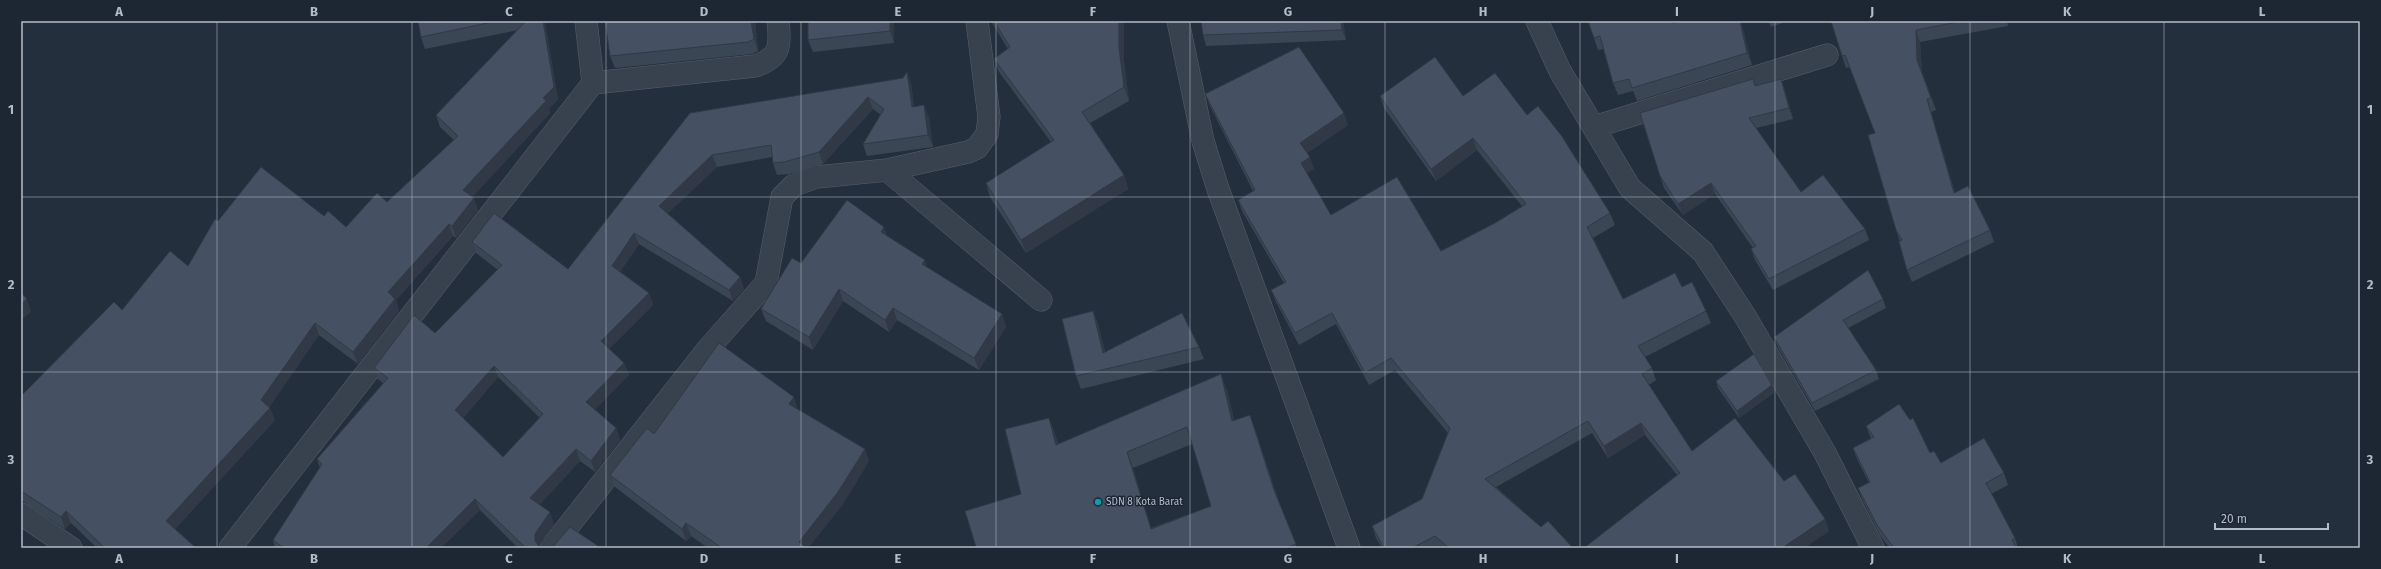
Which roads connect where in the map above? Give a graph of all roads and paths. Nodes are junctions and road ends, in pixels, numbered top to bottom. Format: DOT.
graph roads {
  1 [pos="586,21"];
  2 [pos="778,21"];
  3 [pos="976,21"];
  4 [pos="1178,21"];
  5 [pos="1537,21"];
  6 [pos="1827,55"];
  7 [pos="593,83"];
  8 [pos="1594,127"];
  9 [pos="887,170"];
  10 [pos="1041,300"];
  11 [pos="21,514"];
  12 [pos="71,548"];
  13 [pos="230,548"];
  14 [pos="551,548"];
  15 [pos="1349,548"];
  16 [pos="1873,548"];
  1 -- 7 [label="street"];
  2 -- 7 [label="street"];
  3 -- 9 [label="street"];
  4 -- 15 [label="street"];
  5 -- 8 [label="street"];
  6 -- 8 [label="street"];
  7 -- 13 [label="street"];
  8 -- 16 [label="street"];
  9 -- 10 [label="street"];
  9 -- 14 [label="street"];
  11 -- 12 [label="street"];
}
